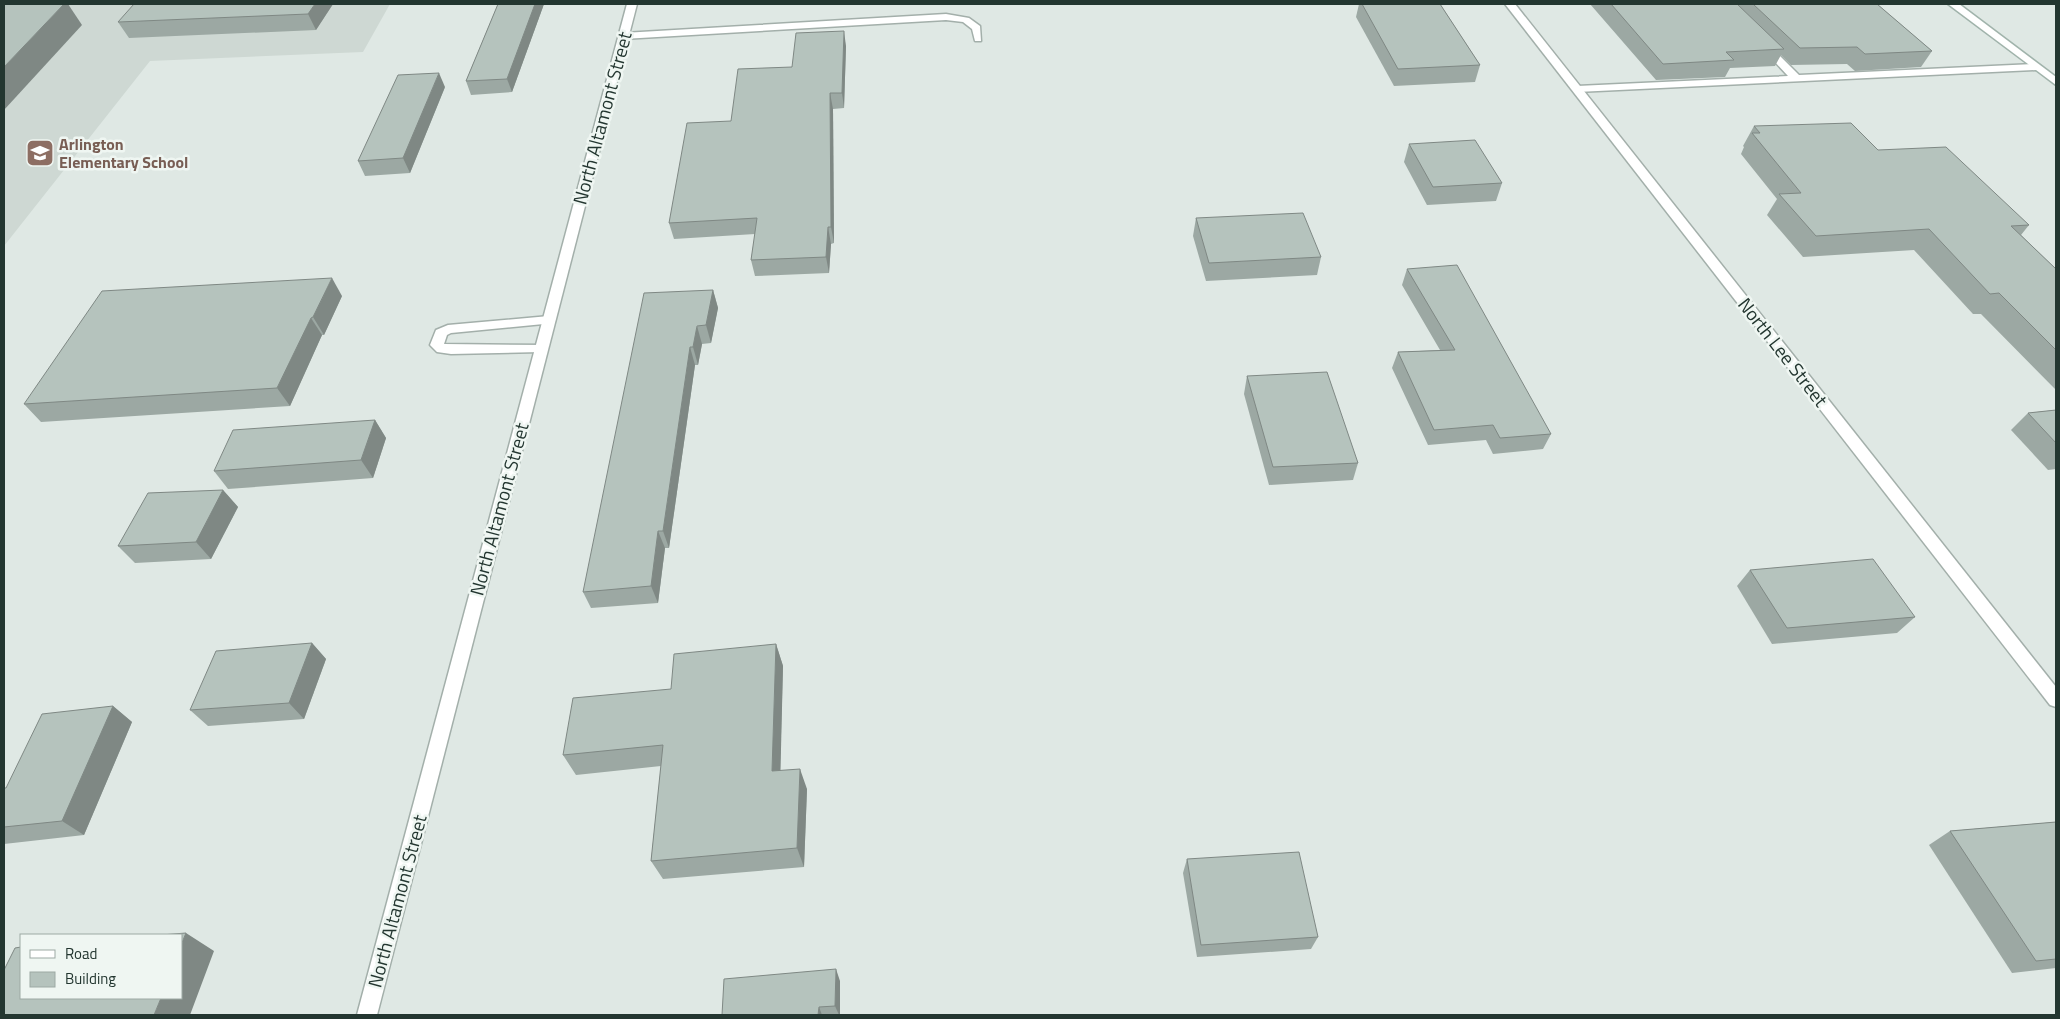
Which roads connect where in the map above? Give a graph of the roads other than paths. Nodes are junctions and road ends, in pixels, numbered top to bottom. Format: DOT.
graph roads {
  1 [pos="632,4"];
  2 [pos="1510,4"];
  3 [pos="1953,4"];
  4 [pos="623,36"];
  5 [pos="1756,38"];
  6 [pos="978,39"];
  7 [pos="2036,67"];
  8 [pos="1797,79"];
  9 [pos="2056,82"];
  10 [pos="1577,89"];
  11 [pos="549,320"];
  12 [pos="541,348"];
  13 [pos="2056,700"];
  14 [pos="367,1015"];
  1 -- 4 [label="street, North Altamont Street"];
  2 -- 10 [label="street, North Lee Street"];
  3 -- 7 [label="street"];
  4 -- 6 [label="street"];
  4 -- 11 [label="street, North Altamont Street"];
  5 -- 8 [label="street"];
  7 -- 8 [label="street"];
  7 -- 9 [label="street"];
  8 -- 10 [label="street"];
  10 -- 13 [label="street, North Lee Street"];
  11 -- 12 [label="street, North Altamont Street"];
  11 -- 12 [label="street"];
  12 -- 14 [label="street, North Altamont Street"];
}
